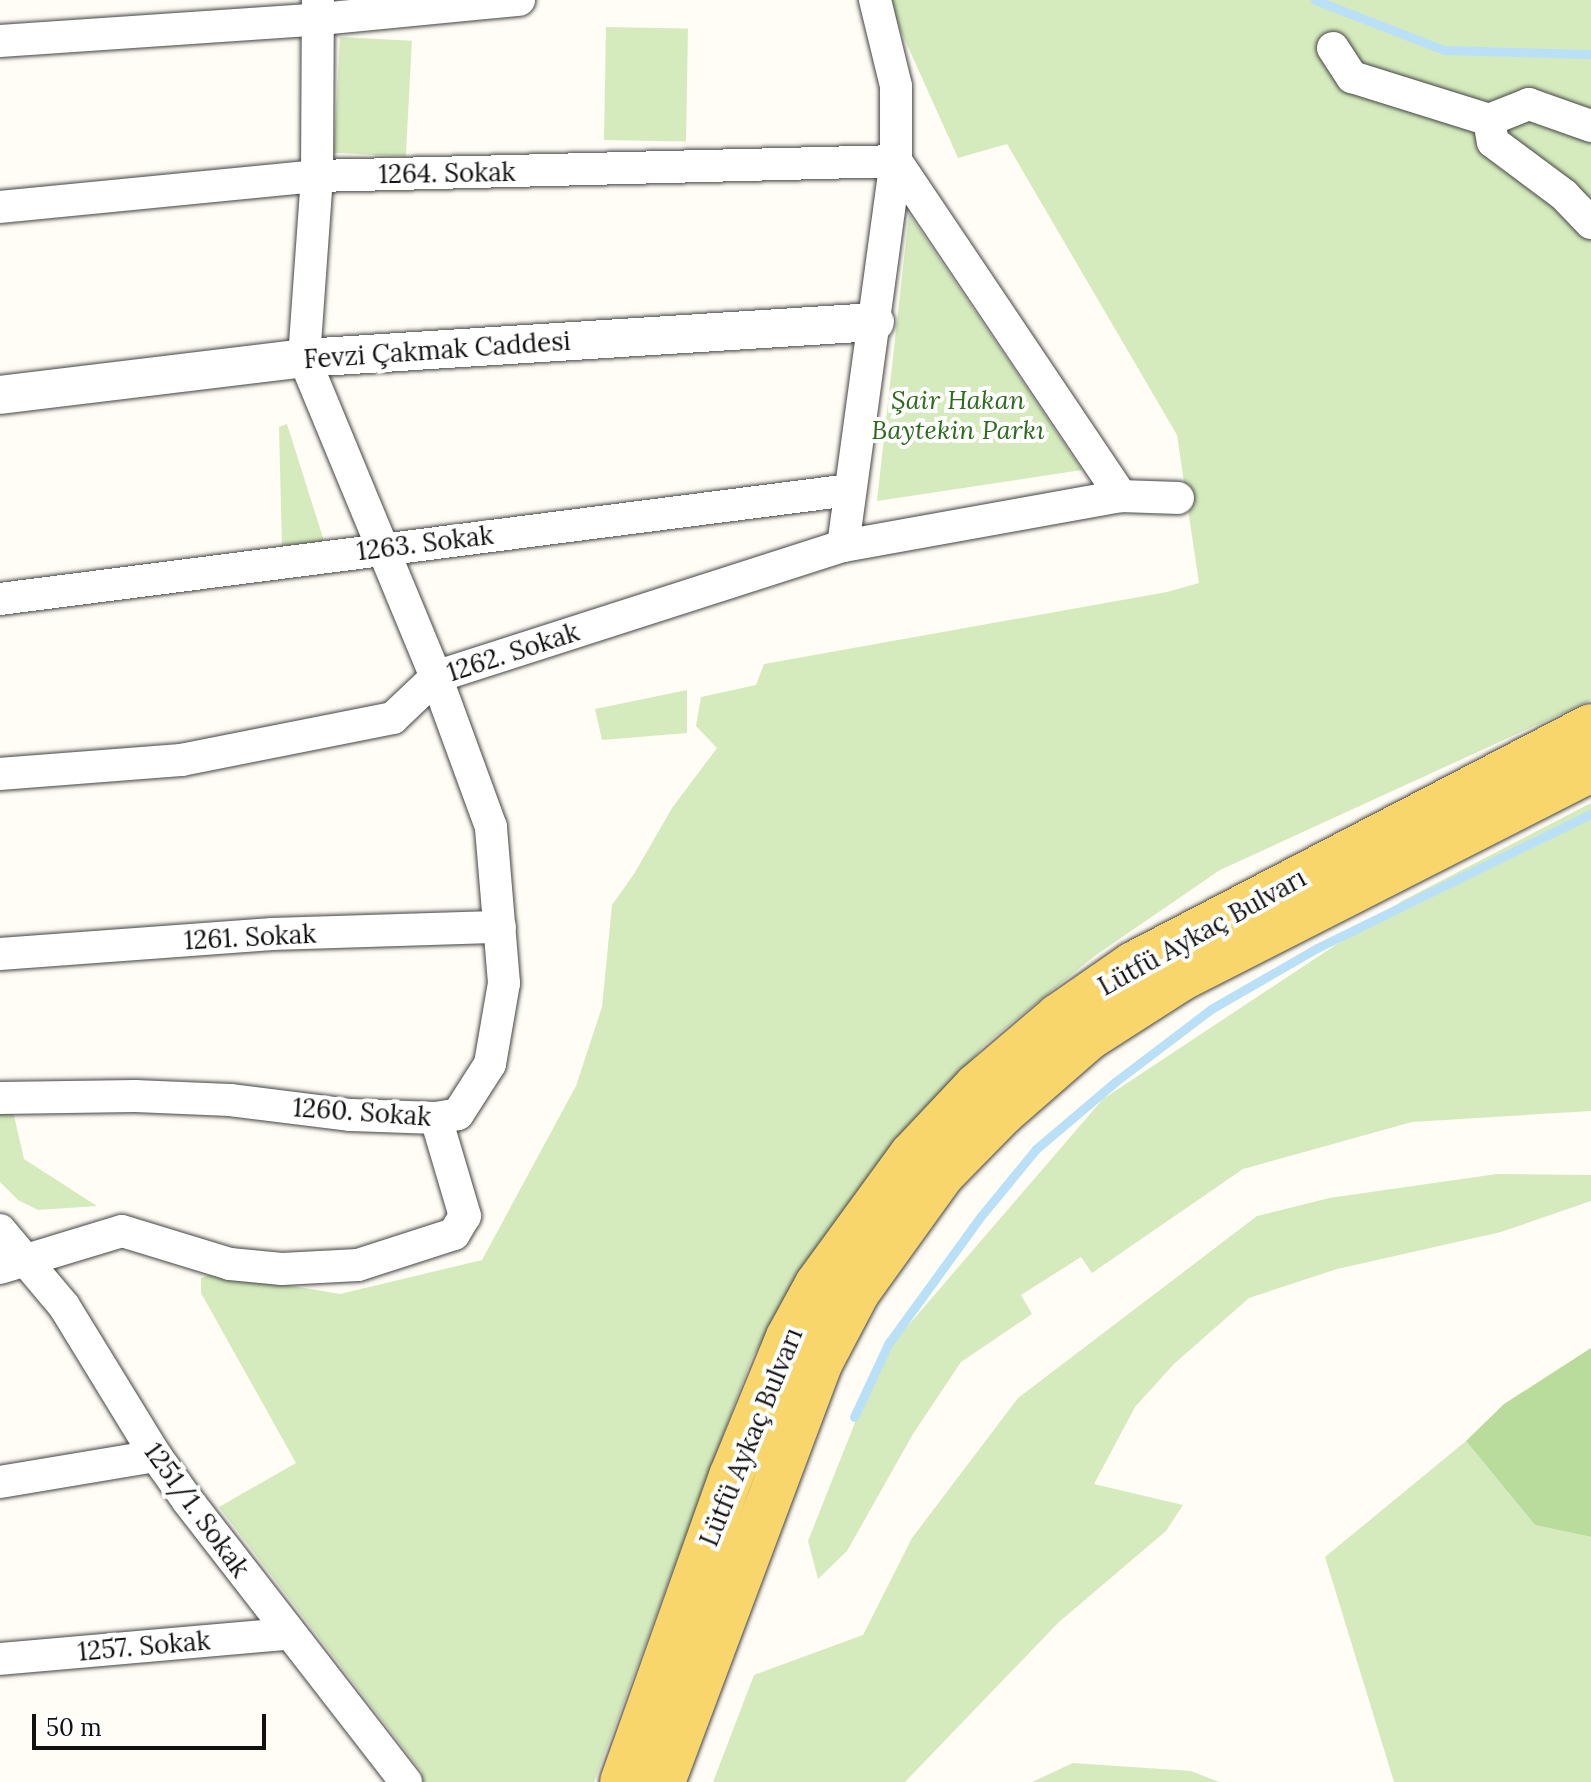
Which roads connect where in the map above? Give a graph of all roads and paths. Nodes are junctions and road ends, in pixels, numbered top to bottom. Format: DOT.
graph roads {
  1 [pos="519,0"];
  2 [pos="875,0"];
  3 [pos="319,9"];
  4 [pos="0,41"];
  5 [pos="1333,48"];
  6 [pos="1489,120"];
  7 [pos="1591,126"];
  8 [pos="896,161"];
  9 [pos="317,176"];
  10 [pos="0,207"];
  11 [pos="1591,223"];
  12 [pos="875,322"];
  13 [pos="304,358"];
  14 [pos="0,395"];
  15 [pos="850,490"];
  16 [pos="1121,496"];
  17 [pos="1178,498"];
  18 [pos="843,546"];
  19 [pos="384,548"];
  20 [pos="0,599"];
  21 [pos="436,677"];
  22 [pos="1591,726"];
  23 [pos="1591,770"];
  24 [pos="0,774"];
  25 [pos="500,927"];
  26 [pos="0,954"];
  27 [pos="0,1098"];
  28 [pos="436,1118"];
  29 [pos="0,1230"];
  30 [pos="13,1263"];
  31 [pos="156,1456"];
  32 [pos="0,1482"];
  33 [pos="684,1606"];
  34 [pos="723,1625"];
  35 [pos="288,1634"];
  36 [pos="0,1659"];
  37 [pos="406,1782"];
  38 [pos="622,1782"];
  39 [pos="663,1782"];
  1 -- 3 [label="street"];
  2 -- 8 [label="street"];
  3 -- 4 [label="street"];
  3 -- 9 [label="street"];
  5 -- 6 [label="street"];
  6 -- 7 [label="street"];
  6 -- 11 [label="street"];
  8 -- 9 [label="street, 1264. Sokak"];
  8 -- 12 [label="street"];
  8 -- 16 [label="street"];
  9 -- 10 [label="street, 1264. Sokak"];
  9 -- 13 [label="street"];
  12 -- 13 [label="street, Fevzi Çakmak Caddesi"];
  12 -- 15 [label="street"];
  13 -- 14 [label="street, Fevzi Çakmak Caddesi"];
  13 -- 19 [label="street, 1260. Sokak"];
  15 -- 18 [label="street"];
  15 -- 19 [label="street, 1263. Sokak"];
  16 -- 17 [label="street, 1262. Sokak"];
  16 -- 18 [label="street, 1262. Sokak"];
  18 -- 21 [label="street, 1262. Sokak"];
  19 -- 20 [label="street, 1263. Sokak"];
  19 -- 21 [label="street, 1260. Sokak"];
  21 -- 24 [label="street, 1262. Sokak"];
  21 -- 25 [label="street, 1260. Sokak"];
  22 -- 33 [label="main road, Lütfü Aykaç Bulvarı"];
  23 -- 34 [label="main road, Lütfü Aykaç Bulvarı"];
  25 -- 26 [label="street, 1261. Sokak"];
  25 -- 28 [label="street, 1260. Sokak"];
  27 -- 28 [label="street, 1260. Sokak"];
  28 -- 30 [label="street"];
  29 -- 30 [label="street, 1251/1. Sokak"];
  30 -- 31 [label="street, 1251/1. Sokak"];
  31 -- 32 [label="street"];
  31 -- 35 [label="street, 1251/1. Sokak"];
  33 -- 34 [label="main road"];
  33 -- 38 [label="main road, Lütfü Aykaç Bulvarı"];
  34 -- 39 [label="main road, Lütfü Aykaç Bulvarı"];
  35 -- 36 [label="street, 1257. Sokak"];
  35 -- 37 [label="street, 1251/1. Sokak"];
}
